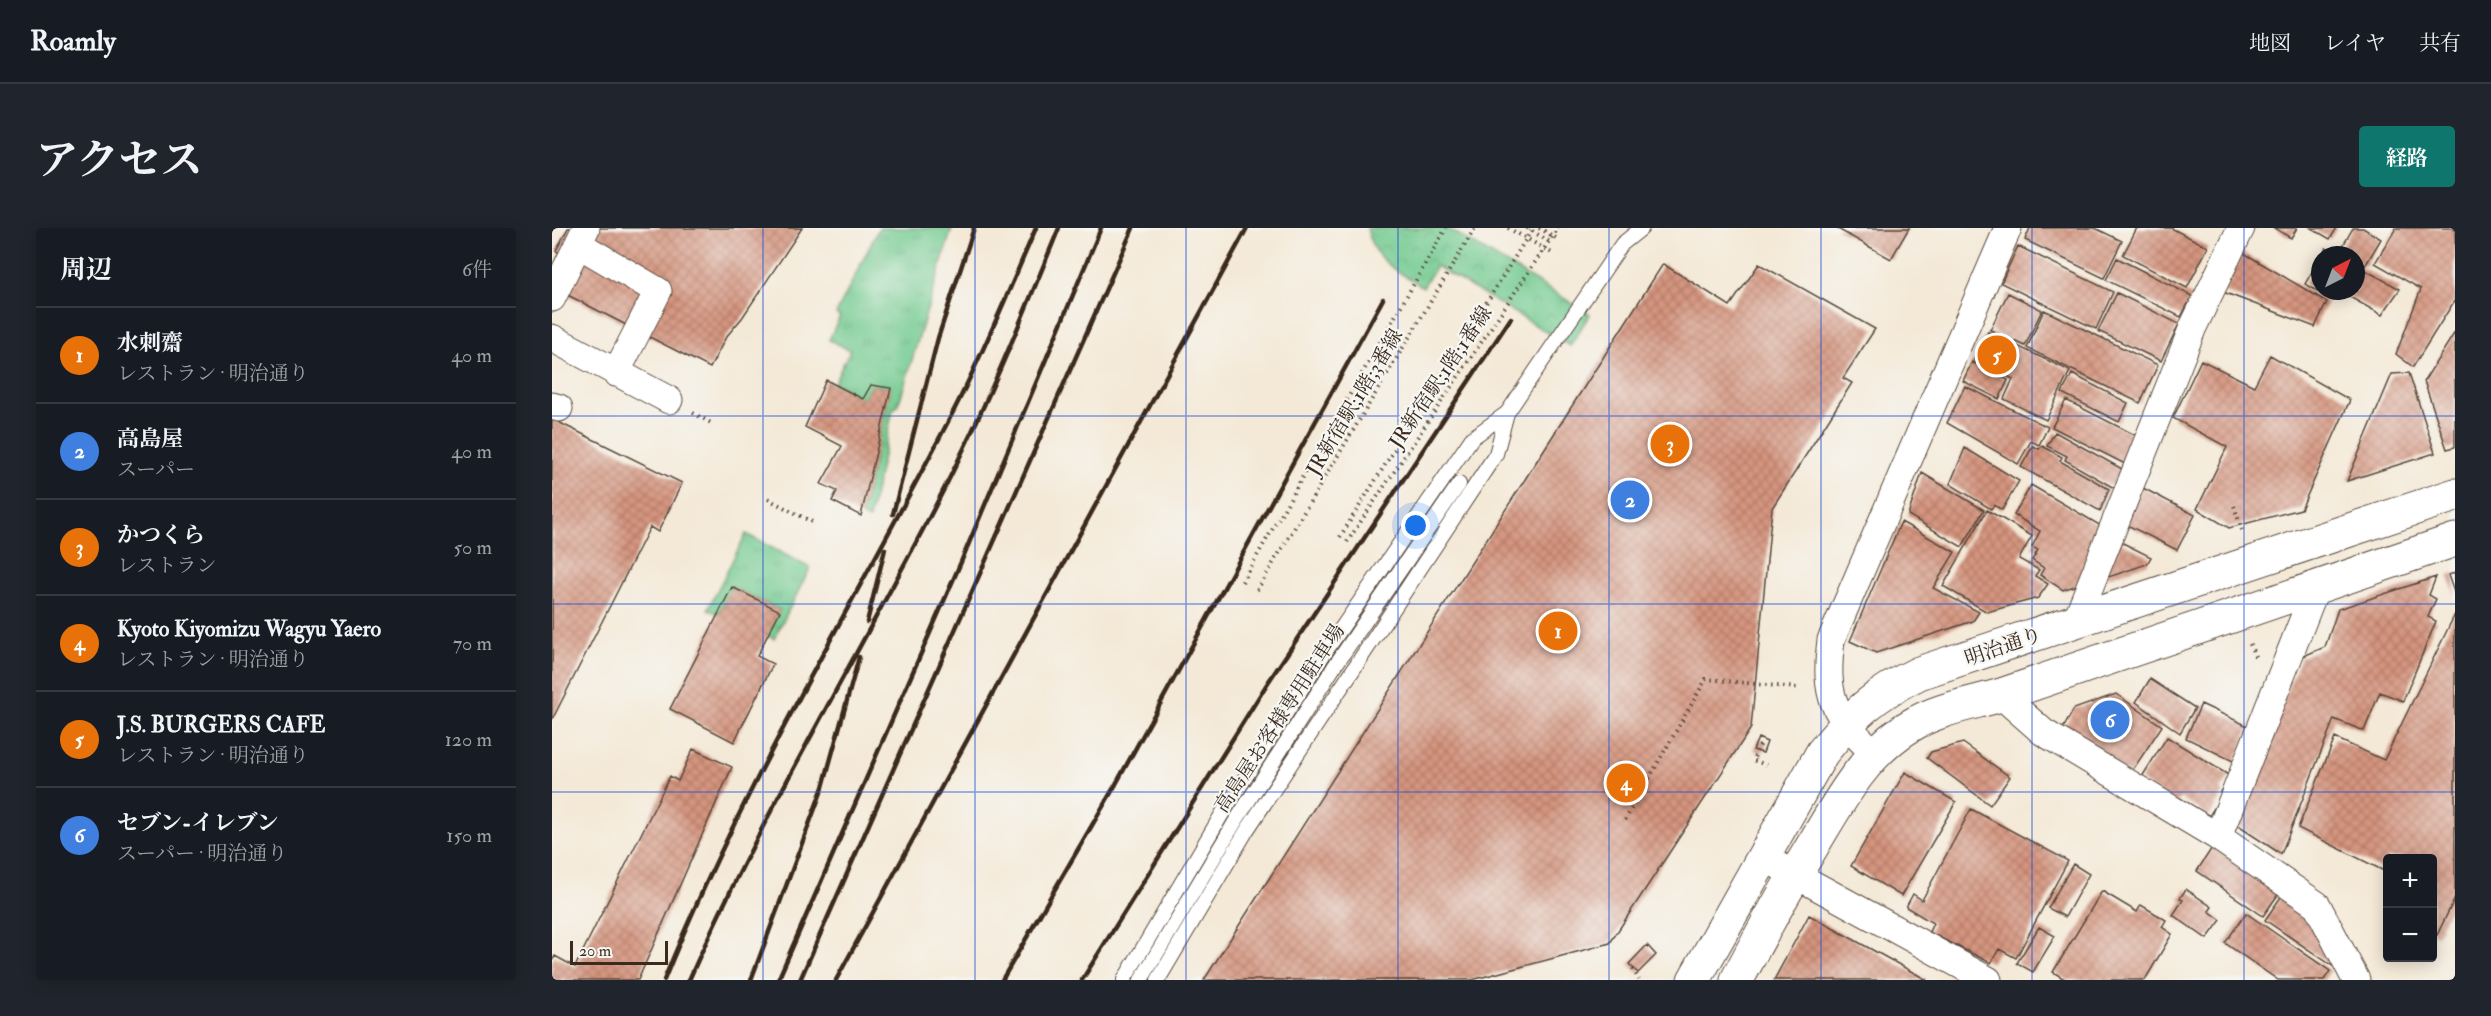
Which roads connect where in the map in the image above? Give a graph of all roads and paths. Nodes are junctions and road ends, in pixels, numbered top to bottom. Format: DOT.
graph roads {
  1 [pos="1446,228"];
  2 [pos="1475,228"];
  3 [pos="1508,228"];
  4 [pos="1527,228"];
  5 [pos="1533,228"];
  6 [pos="1539,228"];
  7 [pos="1558,228"];
  8 [pos="1642,228"];
  9 [pos="2008,228"];
  10 [pos="2241,228"];
  11 [pos="582,236"];
  12 [pos="1556,238"];
  13 [pos="1552,243"];
  14 [pos="1552,253"];
  15 [pos="552,298"];
  16 [pos="552,338"];
  17 [pos="616,373"];
  18 [pos="669,400"];
  19 [pos="1507,413"];
  20 [pos="1460,484"];
  21 [pos="2455,495"];
  22 [pos="768,499"];
  23 [pos="2234,506"];
  24 [pos="814,523"];
  25 [pos="1340,537"];
  26 [pos="2245,539"];
  27 [pos="2455,540"];
  28 [pos="1347,542"];
  29 [pos="1242,582"];
  30 [pos="2316,587"];
  31 [pos="1257,590"];
  32 [pos="2076,621"];
  33 [pos="2247,636"];
  34 [pos="2257,663"];
  35 [pos="1797,688"];
  36 [pos="2001,695"];
  37 [pos="1844,725"];
  38 [pos="1760,745"];
  39 [pos="1875,754"];
  40 [pos="1766,765"];
  41 [pos="1625,820"];
  42 [pos="2218,837"];
  43 [pos="1763,857"];
  44 [pos="1795,874"];
  45 [pos="1634,969"];
  46 [pos="1124,980"];
  47 [pos="1141,980"];
  48 [pos="1158,980"];
  49 [pos="1639,980"];
  50 [pos="1694,980"];
  51 [pos="1737,980"];
  52 [pos="1988,980"];
  53 [pos="2356,980"];
  1 -- 29 [label="path"];
  2 -- 31 [label="path, JR新宿駅;1階;3番線"];
  3 -- 14 [label="path"];
  4 -- 13 [label="path"];
  5 -- 25 [label="path"];
  6 -- 12 [label="path"];
  7 -- 28 [label="path, JR新宿駅;1階;1番線"];
  8 -- 19 [label="lane"];
  9 -- 37 [label="street"];
  10 -- 32 [label="street"];
  11 -- 15 [label="street"];
  11 -- 17 [label="street"];
  16 -- 17 [label="street"];
  17 -- 18 [label="street"];
  19 -- 46 [label="lane"];
  19 -- 48 [label="lane"];
  20 -- 47 [label="lane, 高島屋お客様専用駐車場"];
  21 -- 32 [label="main road, 明治通り"];
  22 -- 24 [label="path"];
  23 -- 26 [label="path"];
  27 -- 30 [label="main road"];
  30 -- 36 [label="main road"];
  30 -- 42 [label="street"];
  32 -- 37 [label="main road, 明治通り"];
  33 -- 34 [label="path"];
  35 -- 41 [label="path"];
  36 -- 39 [label="main road"];
  36 -- 42 [label="street"];
  37 -- 39 [label="street"];
  37 -- 43 [label="main road, 明治通り"];
  38 -- 40 [label="path"];
  39 -- 44 [label="main road"];
  42 -- 53 [label="street"];
  43 -- 44 [label="street"];
  43 -- 50 [label="main road, 明治通り"];
  44 -- 51 [label="main road"];
  44 -- 52 [label="street"];
  45 -- 49 [label="path"];
}
